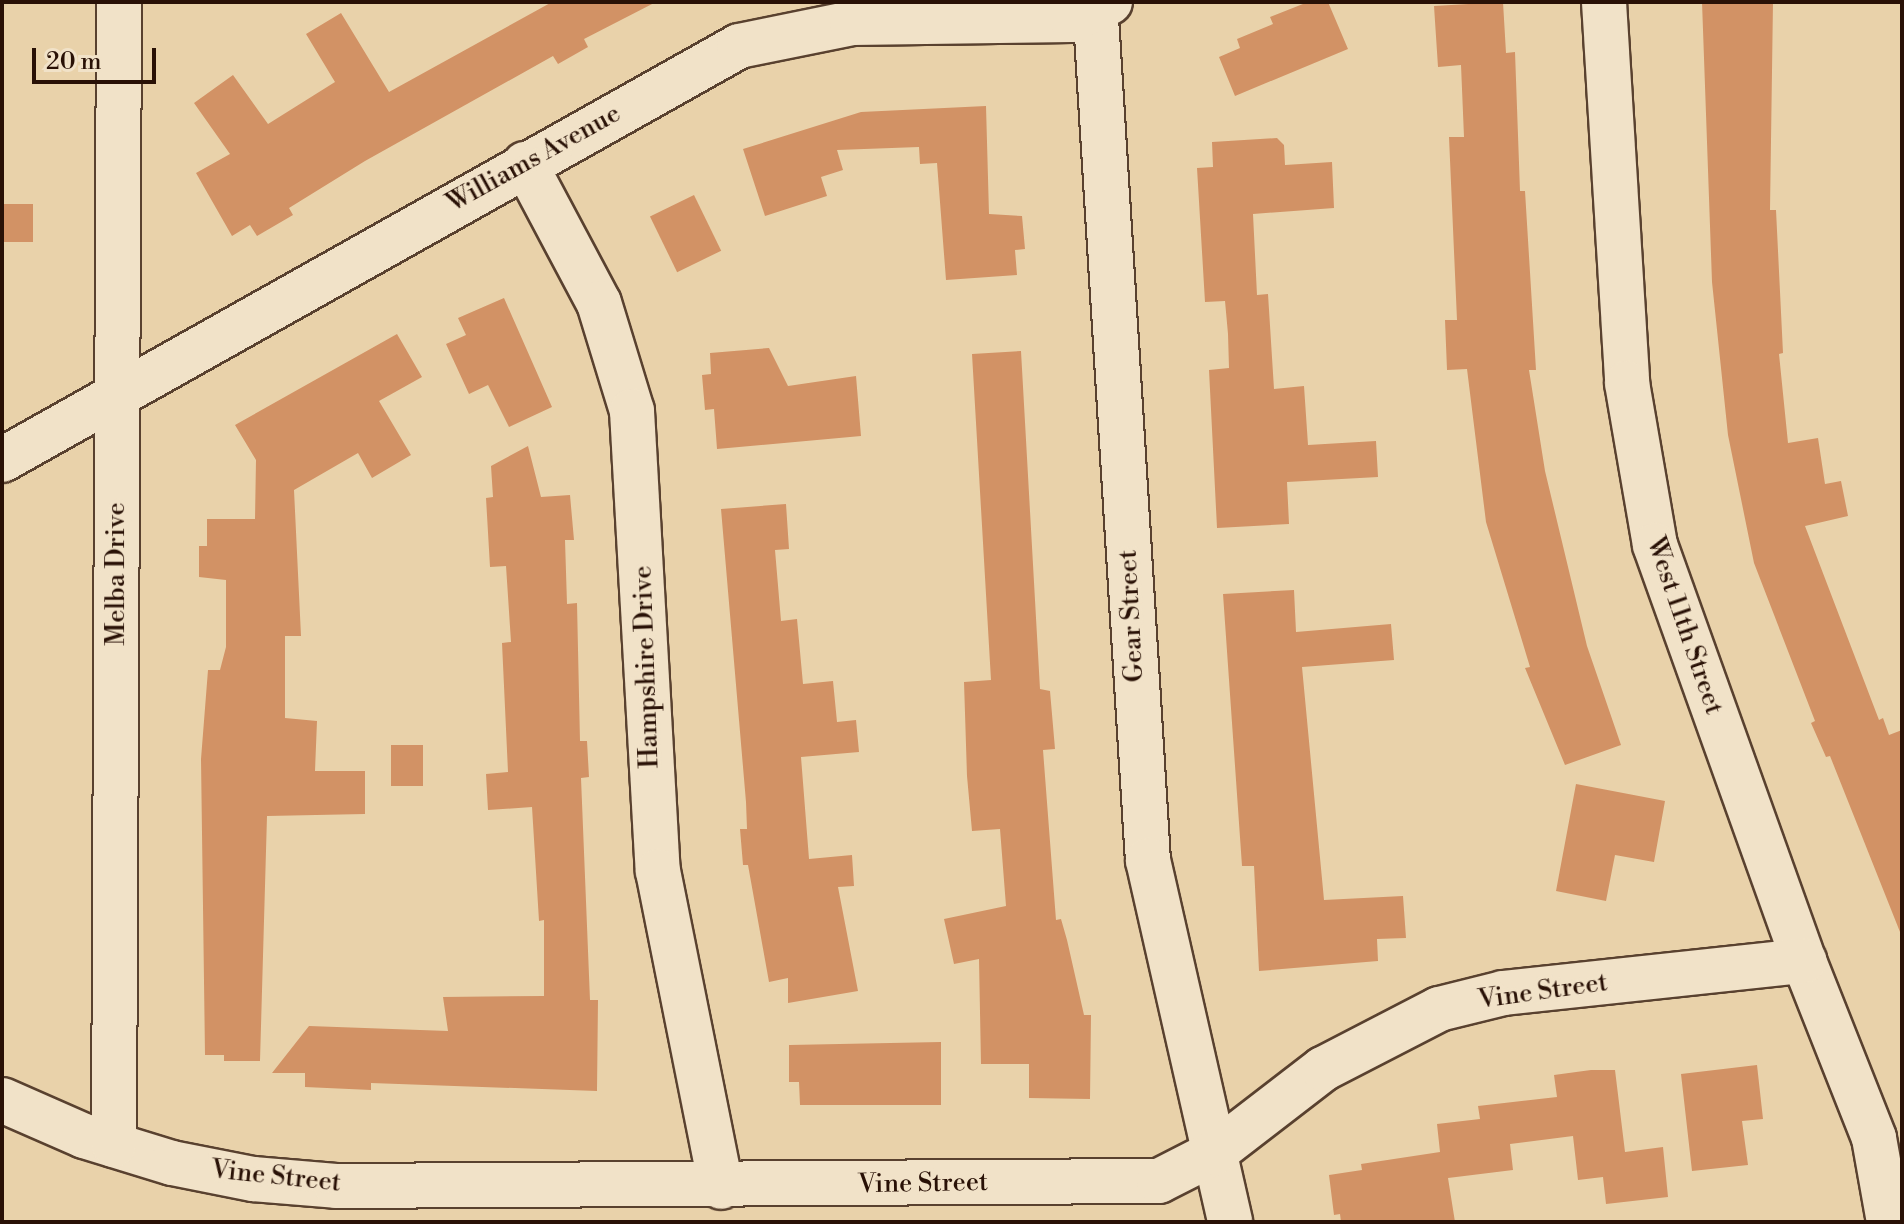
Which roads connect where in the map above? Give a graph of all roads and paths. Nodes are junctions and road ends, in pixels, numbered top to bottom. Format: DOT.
graph roads {
  1 [pos="119,2"];
  2 [pos="1604,2"];
  3 [pos="1100,5"];
  4 [pos="525,164"];
  5 [pos="118,397"];
  6 [pos="2,460"];
  7 [pos="1804,961"];
  8 [pos="2,1100"];
  9 [pos="114,1145"];
  10 [pos="1214,1153"];
  11 [pos="721,1187"];
  12 [pos="1230,1222"];
  13 [pos="1889,1222"];
  1 -- 5 [label="street, Melba Drive"];
  2 -- 7 [label="street, West 11th Street"];
  3 -- 4 [label="street, Williams Avenue"];
  3 -- 10 [label="street, Gear Street"];
  4 -- 5 [label="street, Williams Avenue"];
  4 -- 11 [label="street, Hampshire Drive"];
  5 -- 6 [label="street, Williams Avenue"];
  5 -- 9 [label="street, Melba Drive"];
  7 -- 10 [label="street, Vine Street"];
  7 -- 13 [label="street, West 11th Street"];
  8 -- 9 [label="street, Vine Street"];
  9 -- 11 [label="street, Vine Street"];
  10 -- 11 [label="street, Vine Street"];
  10 -- 12 [label="street, Gear Street"];
}
